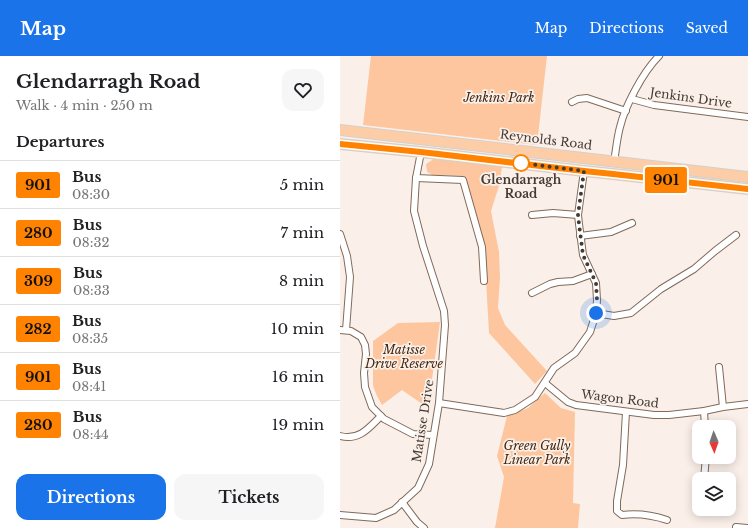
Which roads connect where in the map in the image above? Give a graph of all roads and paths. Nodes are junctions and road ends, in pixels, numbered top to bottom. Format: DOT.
graph roads {
  1 [pos="659,56"];
  2 [pos="632,99"];
  3 [pos="572,102"];
  4 [pos="626,111"];
  5 [pos="748,117"];
  6 [pos="340,130"];
  7 [pos="422,139"];
  8 [pos="340,144"];
  9 [pos="421,152"];
  10 [pos="614,162"];
  11 [pos="584,171"];
  12 [pos="613,174"];
  13 [pos="748,177"];
  14 [pos="416,178"];
  15 [pos="748,190"];
  16 [pos="532,215"];
  17 [pos="578,215"];
  18 [pos="632,224"];
  19 [pos="340,234"];
  20 [pos="736,235"];
  21 [pos="580,236"];
  22 [pos="592,274"];
  23 [pos="484,281"];
  24 [pos="532,293"];
  25 [pos="596,313"];
  26 [pos="343,330"];
  27 [pos="719,367"];
  28 [pos="545,383"];
  29 [pos="438,403"];
  30 [pos="748,404"];
  31 [pos="723,407"];
  32 [pos="704,411"];
  33 [pos="626,412"];
  34 [pos="381,416"];
  35 [pos="705,420"];
  36 [pos="340,436"];
  37 [pos="433,436"];
  38 [pos="402,502"];
  39 [pos="340,516"];
  40 [pos="667,520"];
  41 [pos="736,527"];
  42 [pos="424,528"];
  43 [pos="748,528"];
  1 -- 2 [label="street"];
  2 -- 4 [label="street"];
  2 -- 5 [label="street, Jenkins Drive"];
  3 -- 4 [label="street"];
  4 -- 10 [label="street"];
  6 -- 7 [label="main road, Reynolds Road"];
  7 -- 9 [label="main road"];
  7 -- 10 [label="main road, Reynolds Road"];
  8 -- 9 [label="main road"];
  9 -- 11 [label="main road"];
  9 -- 14 [label="street, Matisse Drive"];
  10 -- 12 [label="main road"];
  10 -- 13 [label="main road, Reynolds Road"];
  11 -- 12 [label="main road"];
  11 -- 17 [label="street"];
  12 -- 15 [label="main road"];
  14 -- 23 [label="street"];
  14 -- 29 [label="street, Matisse Drive"];
  16 -- 17 [label="street"];
  17 -- 21 [label="street"];
  18 -- 21 [label="street"];
  19 -- 26 [label="street"];
  20 -- 25 [label="street"];
  21 -- 22 [label="street"];
  22 -- 24 [label="street"];
  22 -- 25 [label="street"];
  25 -- 28 [label="street"];
  26 -- 34 [label="street"];
  27 -- 31 [label="street"];
  28 -- 29 [label="street"];
  28 -- 33 [label="street, Wagon Road"];
  29 -- 37 [label="street, Matisse Drive"];
  30 -- 31 [label="street, Wagon Road"];
  31 -- 32 [label="street, Wagon Road"];
  32 -- 33 [label="street, Wagon Road"];
  32 -- 35 [label="street"];
  33 -- 40 [label="street"];
  34 -- 36 [label="street"];
  34 -- 37 [label="street"];
  37 -- 38 [label="street, Matisse Drive"];
  38 -- 39 [label="street, Matisse Drive"];
  38 -- 42 [label="street"];
  41 -- 43 [label="street"];
}
